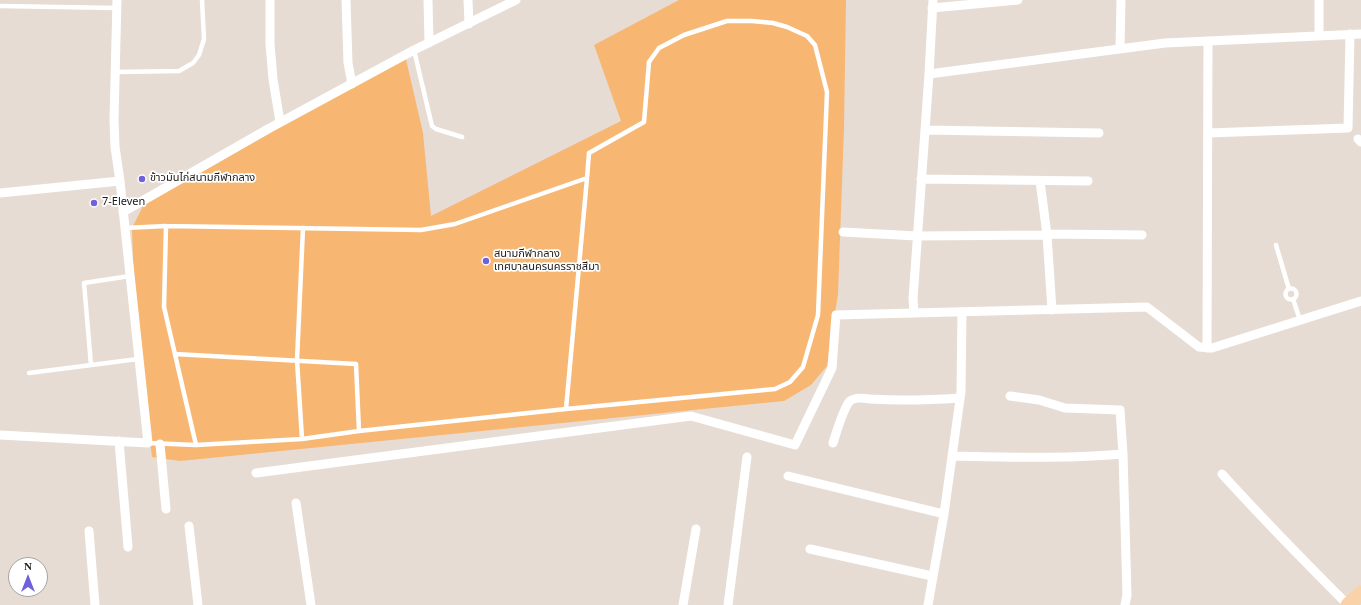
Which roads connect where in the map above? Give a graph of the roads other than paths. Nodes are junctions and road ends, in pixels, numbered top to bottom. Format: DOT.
graph roads {
  1 [pos="202,0"];
  2 [pos="270,0"];
  3 [pos="346,0"];
  4 [pos="428,0"];
  5 [pos="468,0"];
  6 [pos="516,0"];
  7 [pos="1018,0"];
  8 [pos="1122,0"];
  9 [pos="1319,0"];
  10 [pos="117,4"];
  11 [pos="933,4"];
  12 [pos="0,6"];
  13 [pos="469,24"];
  14 [pos="1350,34"];
  15 [pos="1361,34"];
  16 [pos="1319,35"];
  17 [pos="1208,41"];
  18 [pos="429,43"];
  19 [pos="1120,48"];
  20 [pos="414,50"];
  21 [pos="115,72"];
  22 [pos="929,74"];
  23 [pos="352,84"];
  24 [pos="280,122"];
  25 [pos="925,130"];
  26 [pos="1098,133"];
  27 [pos="1208,133"];
  28 [pos="462,137"];
  29 [pos="587,178"];
  30 [pos="921,179"];
  31 [pos="120,181"];
  32 [pos="1040,181"];
  33 [pos="1088,181"];
  34 [pos="0,193"];
  35 [pos="123,212"];
  36 [pos="166,226"];
  37 [pos="125,228"];
  38 [pos="303,228"];
  39 [pos="843,232"];
  40 [pos="1047,235"];
  41 [pos="1142,235"];
  42 [pos="917,236"];
  43 [pos="1276,245"];
  44 [pos="130,276"];
  45 [pos="1289,289"];
  46 [pos="1293,299"];
  47 [pos="1361,301"];
  48 [pos="1052,310"];
  49 [pos="962,312"];
  50 [pos="914,313"];
  51 [pos="1300,320"];
  52 [pos="1207,348"];
  53 [pos="175,354"];
  54 [pos="138,359"];
  55 [pos="297,360"];
  56 [pos="91,366"];
  57 [pos="29,374"];
  58 [pos="1010,396"];
  59 [pos="960,398"];
  60 [pos="566,409"];
  61 [pos="359,431"];
  62 [pos="0,436"];
  63 [pos="302,439"];
  64 [pos="119,442"];
  65 [pos="148,443"];
  66 [pos="833,443"];
  67 [pos="160,444"];
  68 [pos="196,446"];
  69 [pos="1123,454"];
  70 [pos="952,456"];
  71 [pos="747,457"];
  72 [pos="256,474"];
  73 [pos="1222,474"];
  74 [pos="788,476"];
  75 [pos="296,503"];
  76 [pos="166,509"];
  77 [pos="944,514"];
  78 [pos="189,526"];
  79 [pos="696,529"];
  80 [pos="89,531"];
  81 [pos="128,547"];
  82 [pos="810,550"];
  83 [pos="932,576"];
  84 [pos="1361,593"];
  85 [pos="95,605"];
  86 [pos="198,605"];
  87 [pos="311,605"];
  88 [pos="682,605"];
  89 [pos="728,605"];
  90 [pos="928,605"];
  91 [pos="1125,605"];
  92 [pos="1348,605"];
  1 -- 21 [label="lane"];
  2 -- 24 [label="street"];
  3 -- 23 [label="street"];
  4 -- 18 [label="street"];
  5 -- 13 [label="street"];
  6 -- 13 [label="street"];
  7 -- 11 [label="street"];
  8 -- 19 [label="street"];
  9 -- 16 [label="street"];
  10 -- 12 [label="lane"];
  10 -- 21 [label="street"];
  11 -- 22 [label="street"];
  13 -- 18 [label="street"];
  14 -- 15 [label="street"];
  14 -- 16 [label="street"];
  14 -- 27 [label="street"];
  16 -- 17 [label="street"];
  17 -- 19 [label="street"];
  17 -- 27 [label="street"];
  18 -- 20 [label="street"];
  19 -- 22 [label="street"];
  20 -- 23 [label="street"];
  20 -- 28 [label="lane"];
  21 -- 31 [label="street"];
  22 -- 25 [label="street"];
  23 -- 24 [label="street"];
  24 -- 35 [label="street"];
  25 -- 26 [label="street"];
  25 -- 30 [label="street"];
  27 -- 52 [label="street"];
  29 -- 38 [label="lane"];
  29 -- 60 [label="lane"];
  29 -- 60 [label="lane"];
  30 -- 32 [label="street"];
  30 -- 42 [label="street"];
  31 -- 34 [label="street"];
  31 -- 35 [label="street"];
  32 -- 33 [label="street"];
  32 -- 40 [label="street"];
  35 -- 37 [label="street"];
  36 -- 37 [label="lane"];
  36 -- 38 [label="lane"];
  36 -- 53 [label="lane"];
  37 -- 44 [label="street"];
  38 -- 55 [label="lane"];
  39 -- 42 [label="street"];
  40 -- 41 [label="street"];
  40 -- 42 [label="street"];
  40 -- 48 [label="street"];
  42 -- 50 [label="street"];
  43 -- 45 [label="lane"];
  44 -- 54 [label="street"];
  44 -- 56 [label="lane"];
  45 -- 46 [label="lane"];
  45 -- 46 [label="lane"];
  46 -- 51 [label="lane"];
  47 -- 51 [label="street"];
  48 -- 49 [label="street"];
  48 -- 52 [label="street"];
  49 -- 50 [label="street"];
  49 -- 59 [label="street"];
  50 -- 72 [label="street"];
  51 -- 52 [label="street"];
  53 -- 55 [label="lane"];
  53 -- 68 [label="lane"];
  54 -- 56 [label="lane"];
  54 -- 65 [label="street"];
  55 -- 61 [label="lane"];
  55 -- 63 [label="lane"];
  56 -- 57 [label="lane"];
  58 -- 69 [label="street"];
  59 -- 66 [label="street"];
  59 -- 70 [label="street"];
  60 -- 61 [label="lane"];
  61 -- 63 [label="lane"];
  62 -- 64 [label="street"];
  63 -- 68 [label="lane"];
  64 -- 65 [label="street"];
  64 -- 81 [label="street"];
  65 -- 67 [label="lane"];
  67 -- 68 [label="lane"];
  67 -- 76 [label="street"];
  69 -- 70 [label="street"];
  69 -- 91 [label="street"];
  70 -- 77 [label="street"];
  71 -- 89 [label="street"];
  73 -- 92 [label="street"];
  74 -- 77 [label="street"];
  75 -- 87 [label="street"];
  77 -- 83 [label="street"];
  78 -- 86 [label="street"];
  79 -- 88 [label="street"];
  80 -- 85 [label="street"];
  82 -- 83 [label="street"];
  83 -- 90 [label="street"];
  84 -- 92 [label="main road"];
}
